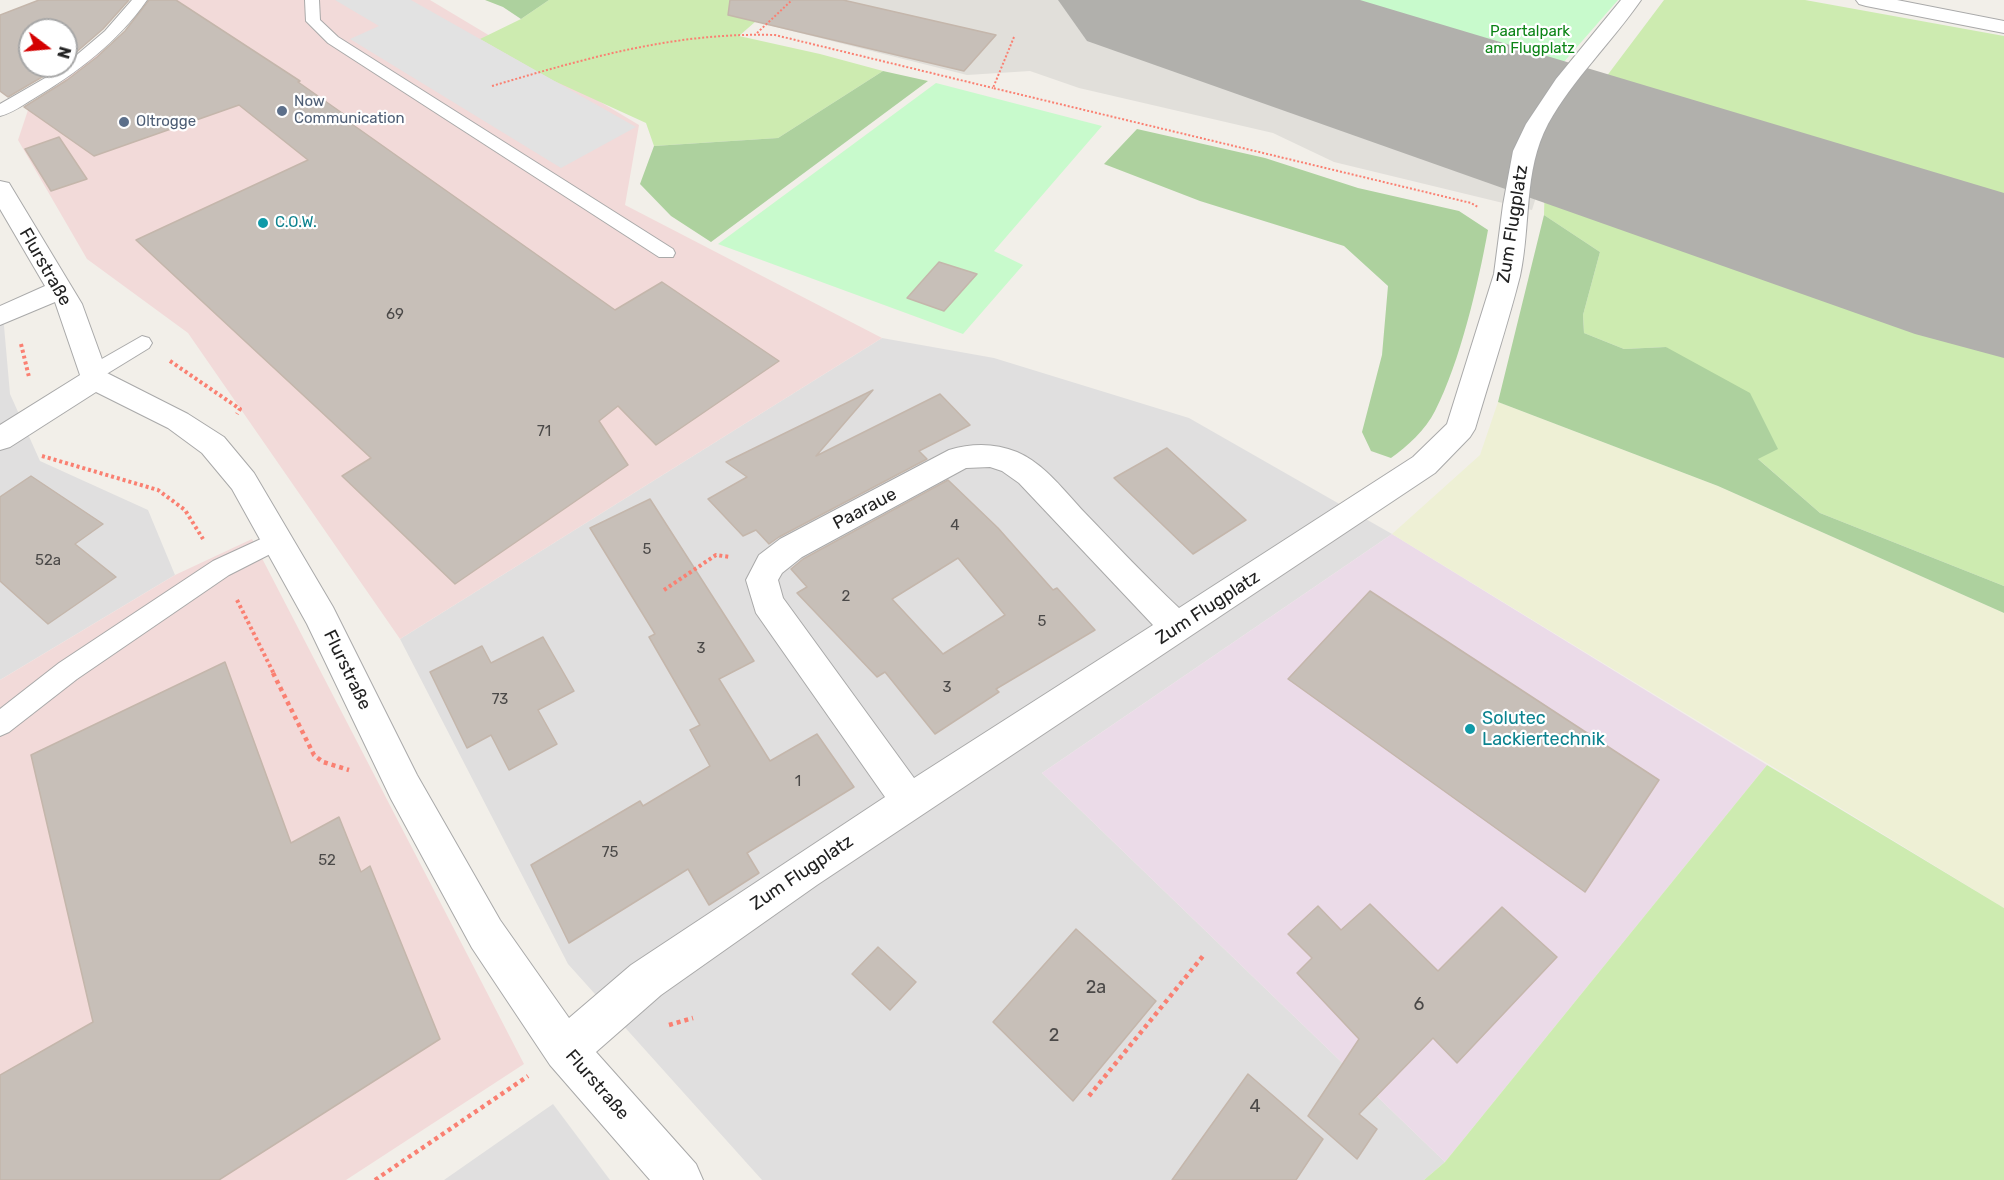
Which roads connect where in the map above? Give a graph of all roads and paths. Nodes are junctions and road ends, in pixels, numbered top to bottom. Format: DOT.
graph roads {
  1 [pos="140,0"];
  2 [pos="312,0"];
  3 [pos="792,0"];
  4 [pos="1631,0"];
  5 [pos="1866,0"];
  6 [pos="2004,27"];
  7 [pos="757,33"];
  8 [pos="1014,37"];
  9 [pos="492,86"];
  10 [pos="993,88"];
  11 [pos="0,111"];
  12 [pos="0,188"];
  13 [pos="1512,227"];
  14 [pos="666,253"];
  15 [pos="59,290"];
  16 [pos="7,314"];
  17 [pos="142,343"];
  18 [pos="94,376"];
  19 [pos="8,435"];
  20 [pos="276,541"];
  21 [pos="770,564"];
  22 [pos="221,568"];
  23 [pos="664,590"];
  24 [pos="1178,628"];
  25 [pos="0,724"];
  26 [pos="404,787"];
  27 [pos="909,802"];
  28 [pos="1203,956"];
  29 [pos="566,1050"];
  30 [pos="1089,1096"];
  31 [pos="375,1180"];
  32 [pos="680,1180"];
  1 -- 11 [label="lane"];
  2 -- 14 [label="lane"];
  3 -- 7 [label="path"];
  4 -- 13 [label="street, Zum Flugplatz"];
  5 -- 6 [label="street"];
  7 -- 9 [label="path"];
  7 -- 10 [label="path"];
  8 -- 10 [label="path"];
  10 -- 13 [label="path"];
  12 -- 15 [label="street, Flurstraße"];
  13 -- 24 [label="street, Zum Flugplatz"];
  15 -- 16 [label="street"];
  15 -- 18 [label="street, Flurstraße"];
  16 -- 19 [label="path"];
  17 -- 18 [label="lane"];
  18 -- 19 [label="street"];
  18 -- 20 [label="street, Flurstraße"];
  19 -- 22 [label="path"];
  20 -- 22 [label="lane"];
  20 -- 26 [label="street, Flurstraße"];
  21 -- 23 [label="path"];
  21 -- 24 [label="street, Paaraue"];
  21 -- 27 [label="street"];
  22 -- 25 [label="lane"];
  22 -- 26 [label="path"];
  24 -- 27 [label="street, Zum Flugplatz"];
  26 -- 29 [label="street, Flurstraße"];
  27 -- 29 [label="street, Zum Flugplatz"];
  28 -- 30 [label="path"];
  29 -- 31 [label="path"];
  29 -- 32 [label="street, Flurstraße"];
}
